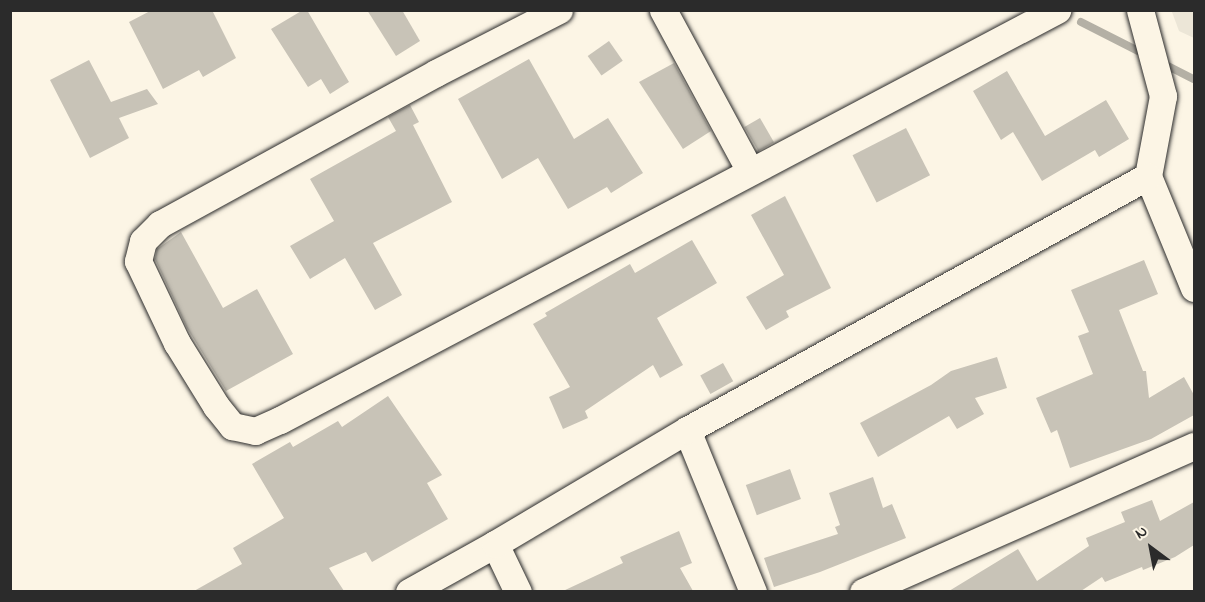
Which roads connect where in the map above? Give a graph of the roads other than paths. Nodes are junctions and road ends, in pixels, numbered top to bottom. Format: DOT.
graph roads {
  1 [pos="559,10"];
  2 [pos="663,10"];
  3 [pos="1057,10"];
  4 [pos="1140,10"];
  5 [pos="750,171"];
  6 [pos="1148,176"];
  7 [pos="1194,288"];
  8 [pos="687,430"];
  9 [pos="1194,446"];
  10 [pos="495,544"];
  11 [pos="409,591"];
  12 [pos="518,591"];
  13 [pos="753,591"];
  14 [pos="863,591"];
  1 -- 5 [label="street"];
  2 -- 5 [label="street"];
  3 -- 5 [label="street"];
  4 -- 6 [label="street"];
  6 -- 7 [label="street"];
  6 -- 8 [label="street"];
  8 -- 10 [label="street"];
  8 -- 13 [label="street"];
  9 -- 14 [label="street"];
  10 -- 11 [label="street"];
  10 -- 12 [label="street"];
}
